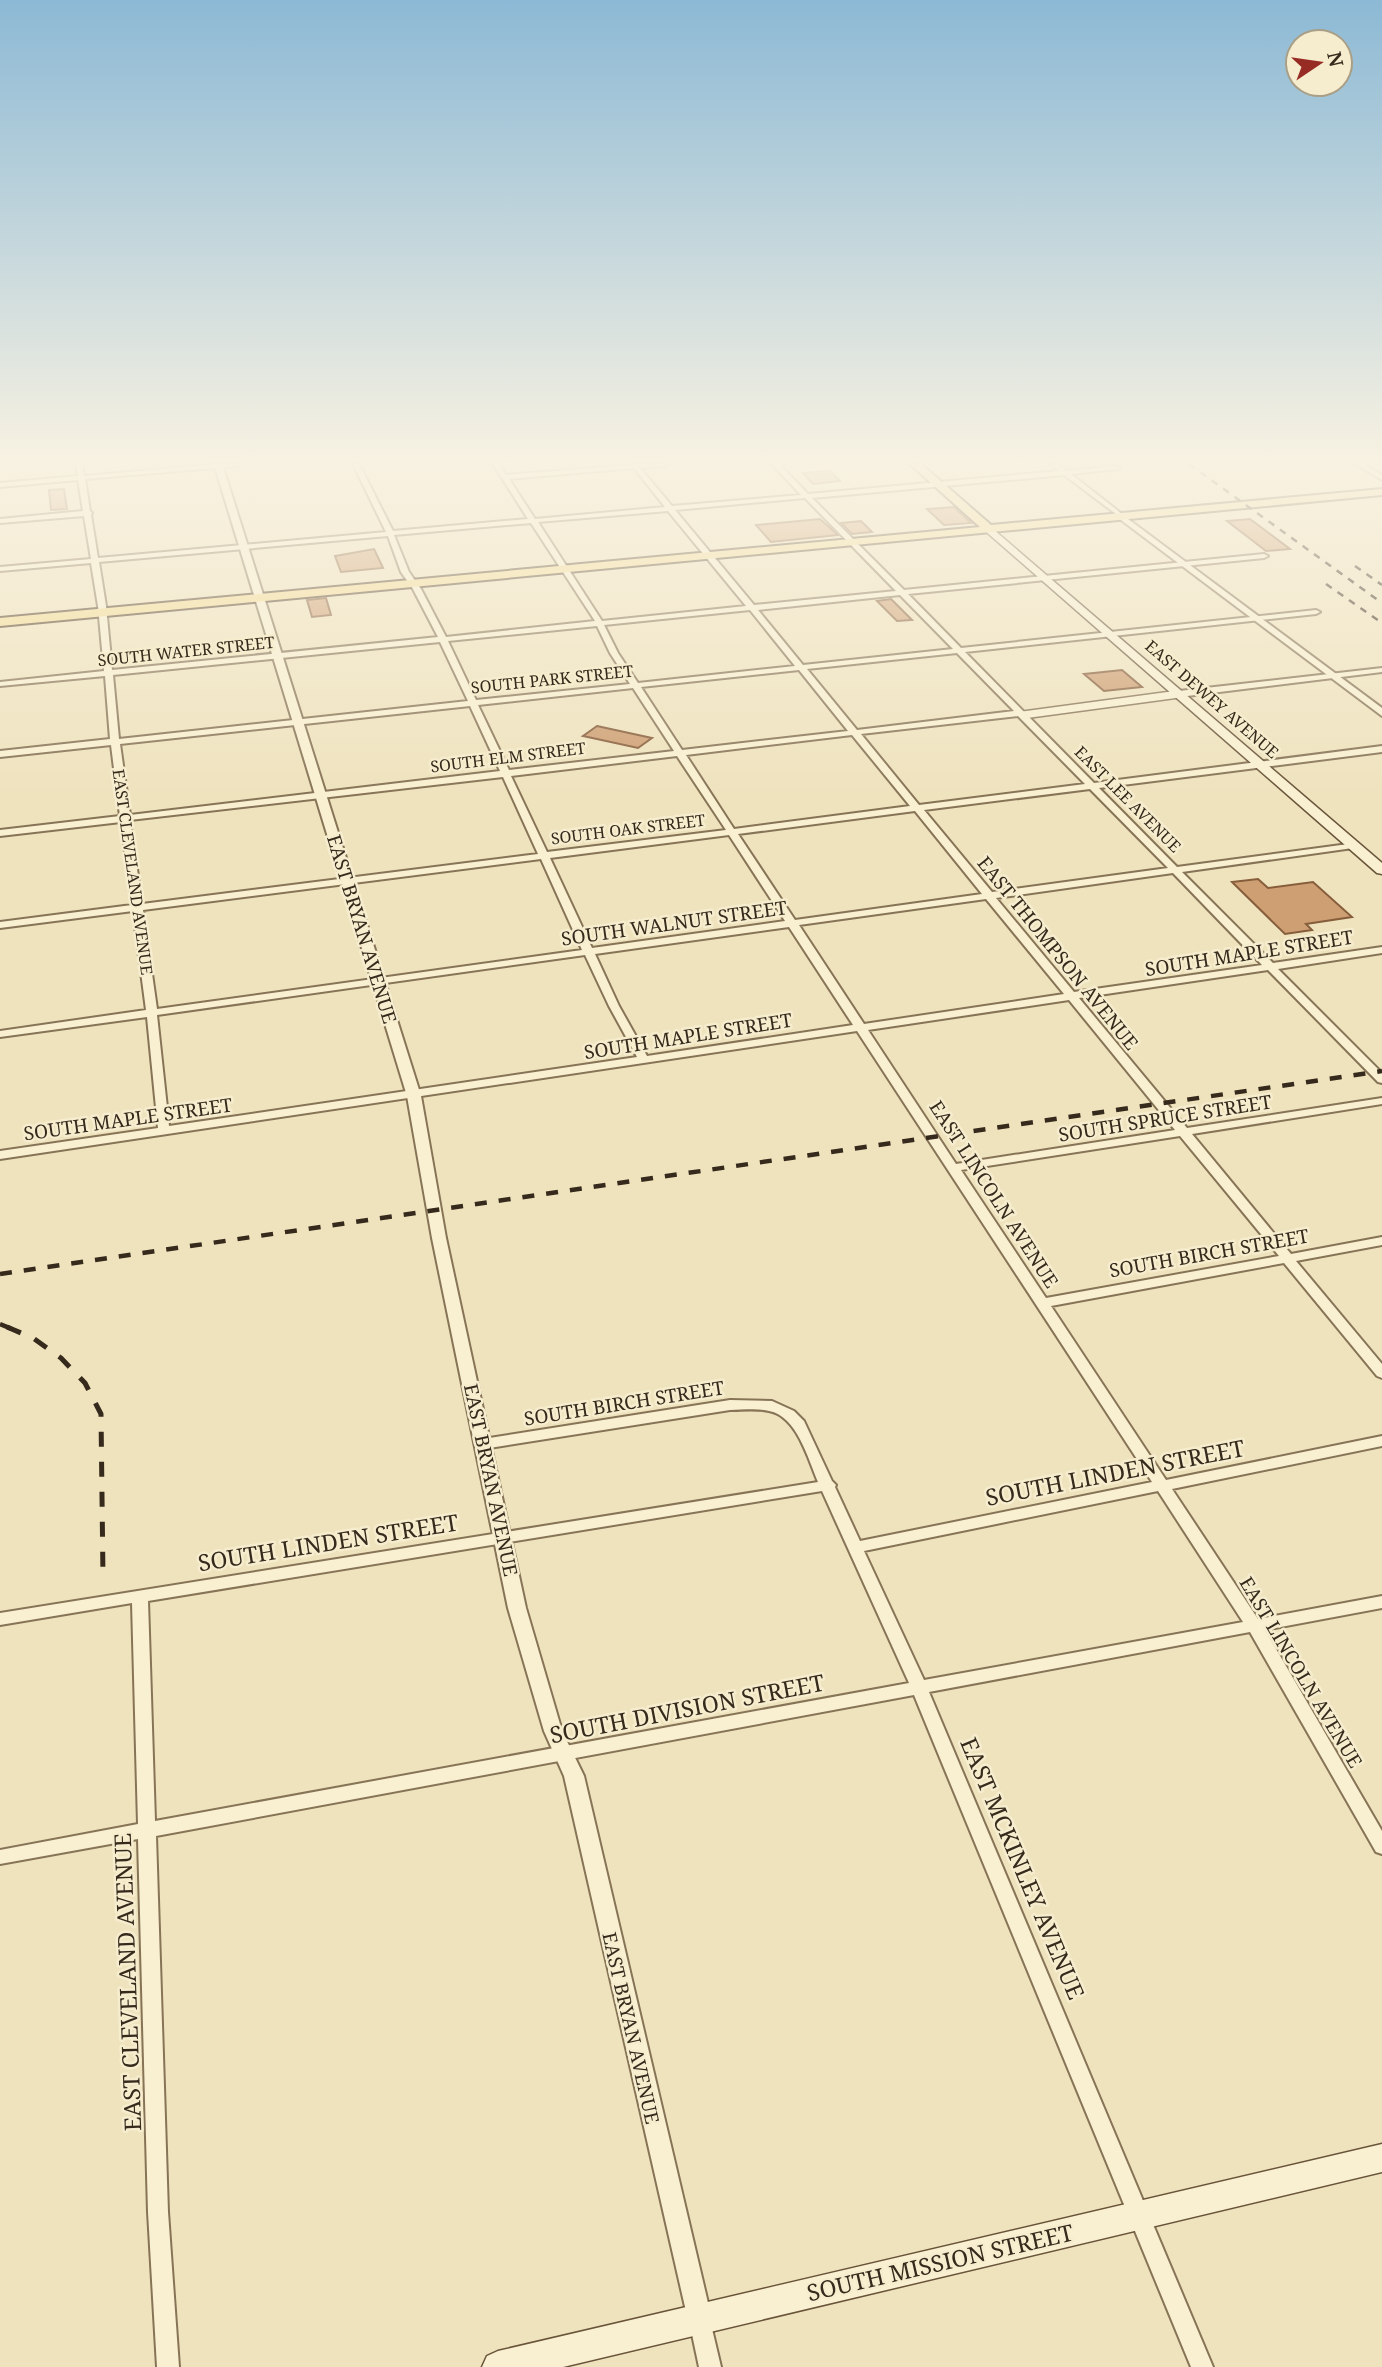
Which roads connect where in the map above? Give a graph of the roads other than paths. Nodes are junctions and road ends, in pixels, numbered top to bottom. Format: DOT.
graph roads {
  1 [pos="97,574"];
  2 [pos="254,574"];
  3 [pos="407,574"];
  4 [pos="493,574"];
  5 [pos="569,574"];
  6 [pos="725,574"];
  7 [pos="884,574"];
  8 [pos="1040,574"];
  9 [pos="1071,574"];
  10 [pos="1198,574"];
  11 [pos="1043,577"];
  12 [pos="410,582"];
  13 [pos="901,592"];
  14 [pos="261,597"];
  15 [pos="753,608"];
  16 [pos="102,612"];
  17 [pos="1316,612"];
  18 [pos="1255,618"];
  19 [pos="0,622"];
  20 [pos="599,622"];
  21 [pos="1107,632"];
  22 [pos="443,639"];
  23 [pos="955,649"];
  24 [pos="279,655"];
  25 [pos="800,668"];
  26 [pos="1382,670"];
  27 [pos="109,672"];
  28 [pos="1331,676"];
  29 [pos="0,684"];
  30 [pos="635,685"];
  31 [pos="1179,694"];
  32 [pos="470,702"];
  33 [pos="1382,713"];
  34 [pos="1021,714"];
  35 [pos="297,720"];
  36 [pos="853,733"];
  37 [pos="115,741"];
  38 [pos="1382,749"];
  39 [pos="0,754"];
  40 [pos="680,754"];
  41 [pos="1260,764"];
  42 [pos="505,773"];
  43 [pos="1092,785"];
  44 [pos="321,795"];
  45 [pos="918,810"];
  46 [pos="125,819"];
  47 [pos="733,831"];
  48 [pos="0,833"];
  49 [pos="1353,845"];
  50 [pos="544,855"];
  51 [pos="1177,870"];
  52 [pos="1382,870"];
  53 [pos="347,880"];
  54 [pos="990,895"];
  55 [pos="137,908"];
  56 [pos="794,924"];
  57 [pos="0,925"];
  58 [pos="1382,950"];
  59 [pos="589,952"];
  60 [pos="1273,967"];
  61 [pos="377,979"];
  62 [pos="1072,998"];
  63 [pos="152,1012"];
  64 [pos="862,1027"];
  65 [pos="0,1034"];
  66 [pos="644,1060"];
  67 [pos="1382,1080"];
  68 [pos="414,1096"];
  69 [pos="1382,1101"];
  70 [pos="164,1131"];
  71 [pos="1181,1132"];
  72 [pos="0,1155"];
  73 [pos="953,1168"];
  74 [pos="1382,1241"];
  75 [pos="1287,1259"];
  76 [pos="1043,1303"];
  77 [pos="1382,1373"];
  78 [pos="772,1406"];
  79 [pos="1382,1441"];
  80 [pos="483,1444"];
  81 [pos="829,1485"];
  82 [pos="1160,1487"];
  83 [pos="503,1537"];
  84 [pos="857,1547"];
  85 [pos="140,1596"];
  86 [pos="1382,1602"];
  87 [pos="0,1619"];
  88 [pos="1255,1627"];
  89 [pos="919,1688"];
  90 [pos="563,1755"];
  91 [pos="147,1831"];
  92 [pos="1382,1847"];
  93 [pos="0,1857"];
  94 [pos="1382,2158"];
  95 [pos="1141,2215"];
  96 [pos="700,2320"];
  97 [pos="168,2367"];
  98 [pos="498,2367"];
  99 [pos="710,2367"];
  100 [pos="1202,2367"];
  1 -- 16 [label="street, EAST CLEVELAND AVENUE"];
  2 -- 14 [label="street, EAST BRYAN AVENUE"];
  3 -- 12 [label="street"];
  4 -- 12 [label="main road"];
  5 -- 20 [label="street, EAST LINCOLN AVENUE"];
  6 -- 15 [label="street, EAST THOMPSON AVENUE"];
  7 -- 13 [label="street, EAST LEE AVENUE"];
  8 -- 11 [label="main road, EAST DEWEY AVENUE"];
  9 -- 11 [label="street, SOUTH WATER STREET"];
  10 -- 18 [label="street"];
  11 -- 13 [label="street, SOUTH WATER STREET"];
  11 -- 21 [label="main road, EAST DEWEY AVENUE"];
  12 -- 14 [label="main road"];
  12 -- 22 [label="street"];
  13 -- 15 [label="street, SOUTH WATER STREET"];
  13 -- 23 [label="street, EAST LEE AVENUE"];
  14 -- 16 [label="main road"];
  14 -- 24 [label="street, EAST BRYAN AVENUE"];
  15 -- 20 [label="street, SOUTH WATER STREET"];
  15 -- 25 [label="street, EAST THOMPSON AVENUE"];
  16 -- 19 [label="main road"];
  16 -- 27 [label="street, EAST CLEVELAND AVENUE"];
  17 -- 18 [label="street, SOUTH PARK STREET"];
  18 -- 21 [label="street, SOUTH PARK STREET"];
  18 -- 28 [label="street"];
  20 -- 22 [label="street, SOUTH WATER STREET"];
  20 -- 30 [label="street, EAST LINCOLN AVENUE"];
  21 -- 23 [label="street, SOUTH PARK STREET"];
  21 -- 31 [label="main road, EAST DEWEY AVENUE"];
  22 -- 24 [label="street, SOUTH WATER STREET"];
  22 -- 32 [label="street"];
  23 -- 25 [label="street, SOUTH PARK STREET"];
  23 -- 34 [label="street, EAST LEE AVENUE"];
  24 -- 27 [label="street, SOUTH WATER STREET"];
  24 -- 35 [label="street, EAST BRYAN AVENUE"];
  25 -- 30 [label="street, SOUTH PARK STREET"];
  25 -- 36 [label="street, EAST THOMPSON AVENUE"];
  26 -- 28 [label="street"];
  27 -- 29 [label="street, SOUTH WATER STREET"];
  27 -- 37 [label="street, EAST CLEVELAND AVENUE"];
  28 -- 31 [label="street"];
  28 -- 33 [label="street"];
  30 -- 32 [label="street, SOUTH PARK STREET"];
  30 -- 40 [label="street, EAST LINCOLN AVENUE"];
  31 -- 34 [label="street, SOUTH ELM STREET"];
  31 -- 41 [label="main road, EAST DEWEY AVENUE"];
  32 -- 35 [label="street, SOUTH PARK STREET"];
  32 -- 42 [label="street"];
  34 -- 36 [label="street, SOUTH ELM STREET"];
  34 -- 43 [label="street, EAST LEE AVENUE"];
  35 -- 37 [label="street, SOUTH PARK STREET"];
  35 -- 44 [label="street, EAST BRYAN AVENUE"];
  36 -- 40 [label="street, SOUTH ELM STREET"];
  36 -- 45 [label="street, EAST THOMPSON AVENUE"];
  37 -- 39 [label="street, SOUTH PARK STREET"];
  37 -- 46 [label="street, EAST CLEVELAND AVENUE"];
  38 -- 41 [label="street"];
  40 -- 42 [label="street, SOUTH ELM STREET"];
  40 -- 47 [label="street, EAST LINCOLN AVENUE"];
  41 -- 43 [label="street, SOUTH OAK STREET"];
  41 -- 49 [label="main road, EAST DEWEY AVENUE"];
  42 -- 44 [label="street, SOUTH ELM STREET"];
  42 -- 50 [label="street"];
  43 -- 45 [label="street, SOUTH OAK STREET"];
  43 -- 51 [label="street, EAST LEE AVENUE"];
  44 -- 46 [label="street, SOUTH ELM STREET"];
  44 -- 53 [label="street, EAST BRYAN AVENUE"];
  45 -- 47 [label="street, SOUTH OAK STREET"];
  45 -- 54 [label="street, EAST THOMPSON AVENUE"];
  46 -- 48 [label="street, SOUTH ELM STREET"];
  46 -- 55 [label="street, EAST CLEVELAND AVENUE"];
  47 -- 50 [label="street, SOUTH OAK STREET"];
  47 -- 56 [label="street, EAST LINCOLN AVENUE"];
  49 -- 51 [label="street, SOUTH WALNUT STREET"];
  49 -- 52 [label="main road, EAST DEWEY AVENUE"];
  50 -- 53 [label="street, SOUTH OAK STREET"];
  50 -- 59 [label="street"];
  51 -- 54 [label="street, SOUTH WALNUT STREET"];
  51 -- 60 [label="street, EAST LEE AVENUE"];
  53 -- 55 [label="street, SOUTH OAK STREET"];
  53 -- 61 [label="street, EAST BRYAN AVENUE"];
  54 -- 56 [label="street, SOUTH WALNUT STREET"];
  54 -- 62 [label="street, EAST THOMPSON AVENUE"];
  55 -- 57 [label="street, SOUTH OAK STREET"];
  55 -- 63 [label="street, EAST CLEVELAND AVENUE"];
  56 -- 59 [label="street, SOUTH WALNUT STREET"];
  56 -- 64 [label="street, EAST LINCOLN AVENUE"];
  58 -- 60 [label="street, SOUTH MAPLE STREET"];
  59 -- 61 [label="street, SOUTH WALNUT STREET"];
  59 -- 66 [label="street"];
  60 -- 62 [label="street, SOUTH MAPLE STREET"];
  60 -- 67 [label="street, EAST LEE AVENUE"];
  61 -- 63 [label="street, SOUTH WALNUT STREET"];
  61 -- 68 [label="street, EAST BRYAN AVENUE"];
  62 -- 64 [label="street, SOUTH MAPLE STREET"];
  62 -- 71 [label="street, EAST THOMPSON AVENUE"];
  63 -- 65 [label="street, SOUTH WALNUT STREET"];
  63 -- 70 [label="street, EAST CLEVELAND AVENUE"];
  64 -- 66 [label="street, SOUTH MAPLE STREET"];
  64 -- 73 [label="street, EAST LINCOLN AVENUE"];
  66 -- 68 [label="street, SOUTH MAPLE STREET"];
  68 -- 70 [label="street, SOUTH MAPLE STREET"];
  68 -- 80 [label="street, EAST BRYAN AVENUE"];
  69 -- 71 [label="street, SOUTH SPRUCE STREET"];
  70 -- 72 [label="street, SOUTH MAPLE STREET"];
  71 -- 73 [label="street, SOUTH SPRUCE STREET"];
  71 -- 75 [label="street, EAST THOMPSON AVENUE"];
  73 -- 76 [label="street, EAST LINCOLN AVENUE"];
  74 -- 75 [label="street, SOUTH BIRCH STREET"];
  75 -- 76 [label="street, SOUTH BIRCH STREET"];
  75 -- 77 [label="street, EAST THOMPSON AVENUE"];
  76 -- 82 [label="street, EAST LINCOLN AVENUE"];
  78 -- 80 [label="street, SOUTH BIRCH STREET"];
  78 -- 81 [label="street, EAST MCKINLEY AVENUE"];
  79 -- 82 [label="street, SOUTH LINDEN STREET"];
  80 -- 83 [label="street, EAST BRYAN AVENUE"];
  81 -- 83 [label="street, SOUTH LINDEN STREET"];
  81 -- 84 [label="street, EAST MCKINLEY AVENUE"];
  82 -- 84 [label="street, SOUTH LINDEN STREET"];
  82 -- 88 [label="street, EAST LINCOLN AVENUE"];
  83 -- 85 [label="street, SOUTH LINDEN STREET"];
  83 -- 90 [label="street, EAST BRYAN AVENUE"];
  84 -- 89 [label="street, EAST MCKINLEY AVENUE"];
  85 -- 87 [label="street, SOUTH LINDEN STREET"];
  85 -- 91 [label="street, EAST CLEVELAND AVENUE"];
  86 -- 88 [label="street, SOUTH DIVISION STREET"];
  88 -- 89 [label="street, SOUTH DIVISION STREET"];
  88 -- 92 [label="street, EAST LINCOLN AVENUE"];
  89 -- 90 [label="street, SOUTH DIVISION STREET"];
  89 -- 95 [label="street, EAST MCKINLEY AVENUE"];
  90 -- 91 [label="street, SOUTH DIVISION STREET"];
  90 -- 96 [label="street, EAST BRYAN AVENUE"];
  91 -- 93 [label="street, SOUTH DIVISION STREET"];
  91 -- 97 [label="street, EAST CLEVELAND AVENUE"];
  94 -- 95 [label="main road, SOUTH MISSION STREET"];
  95 -- 96 [label="main road, SOUTH MISSION STREET"];
  95 -- 100 [label="street, EAST MCKINLEY AVENUE"];
  96 -- 98 [label="main road, SOUTH MISSION STREET"];
  96 -- 99 [label="street, EAST BRYAN AVENUE"];
}
